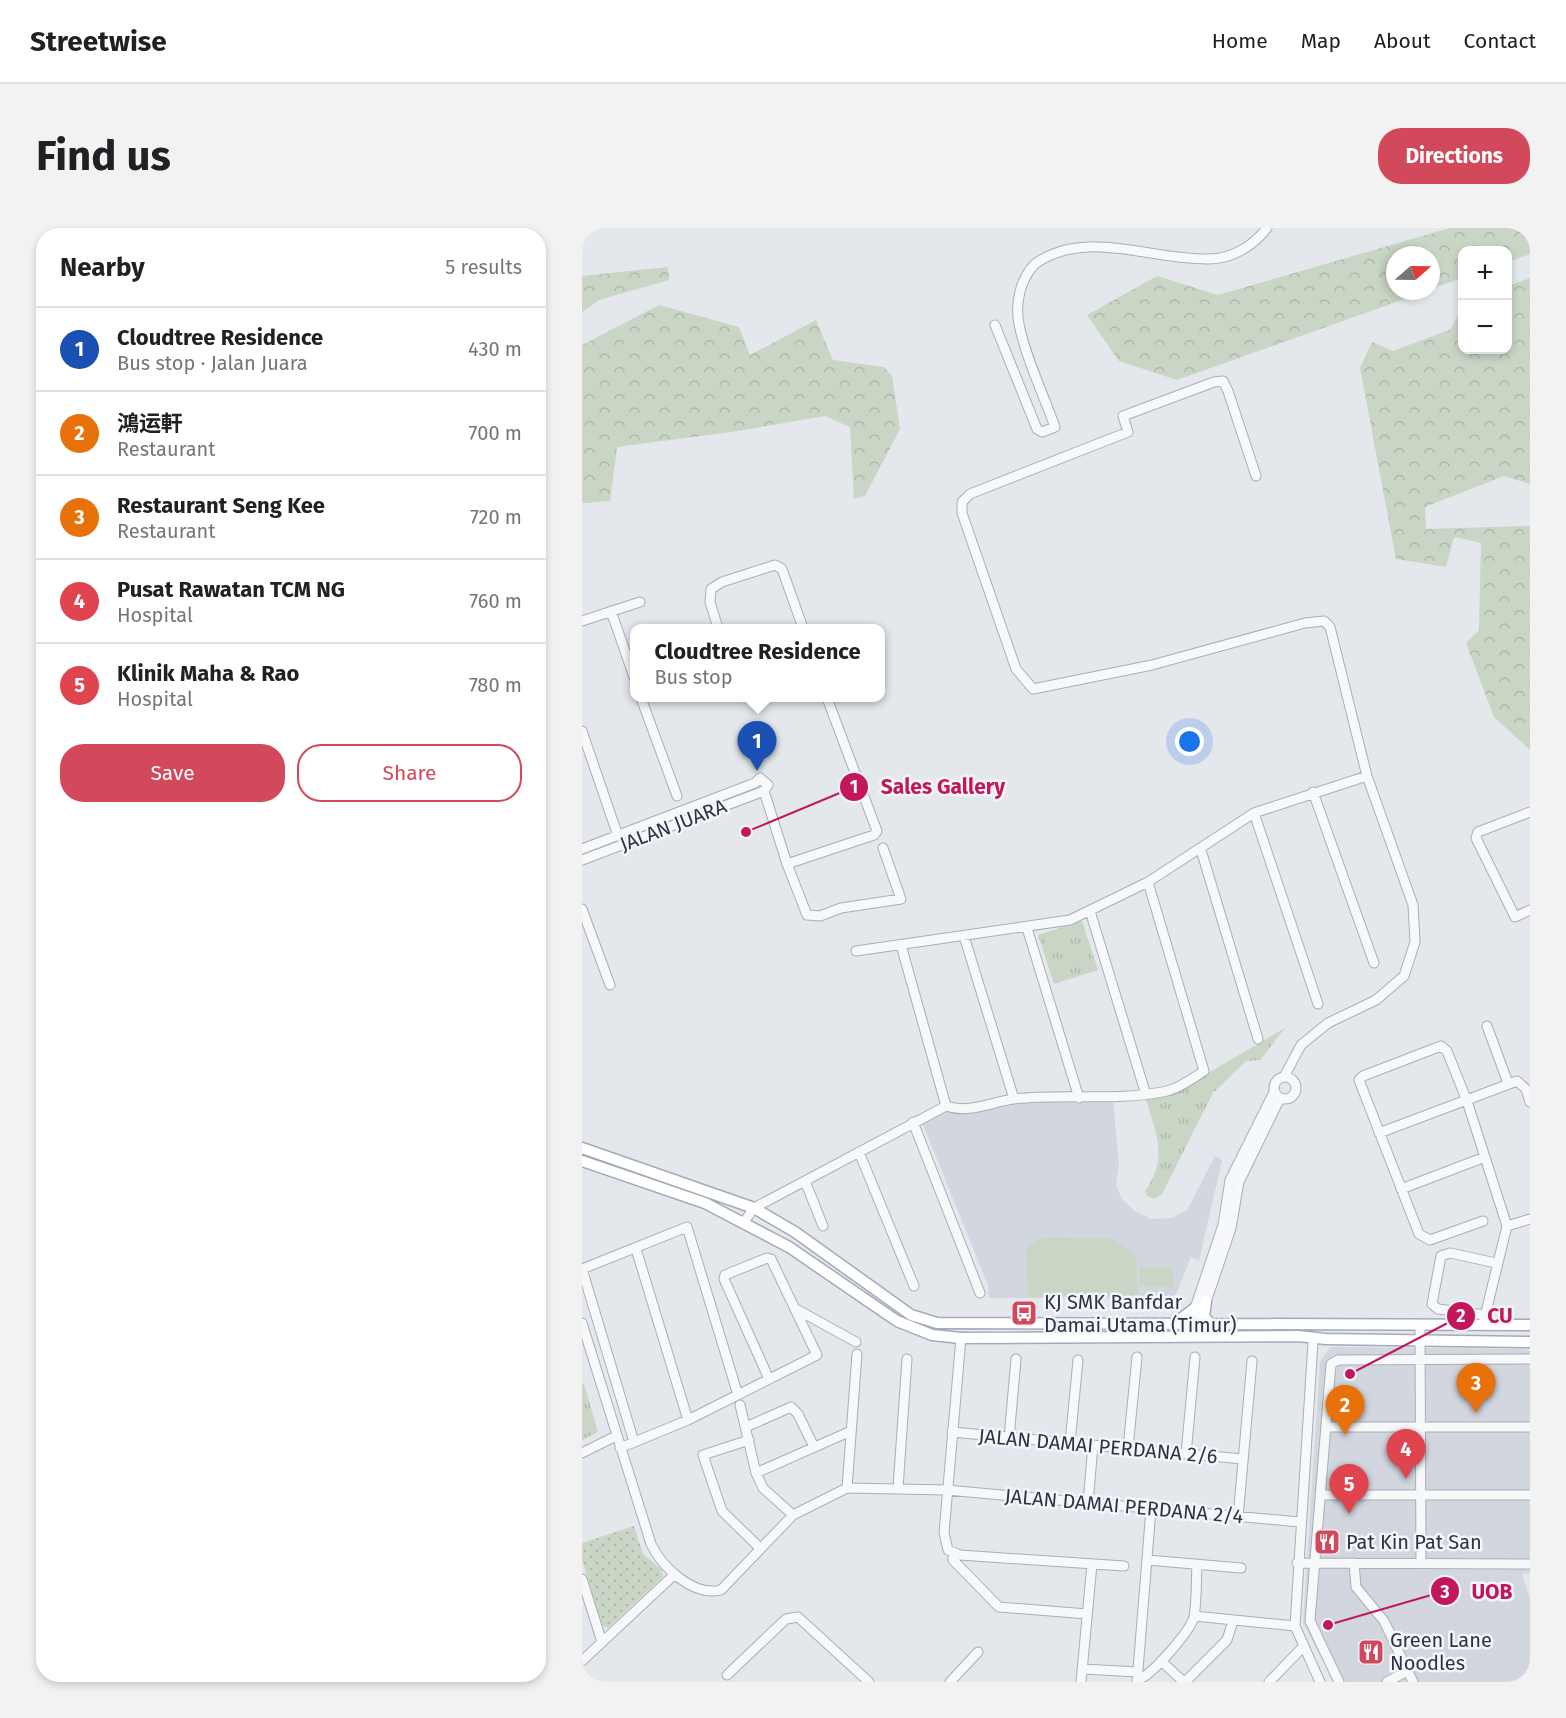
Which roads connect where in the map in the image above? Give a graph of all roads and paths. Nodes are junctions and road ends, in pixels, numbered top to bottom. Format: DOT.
graph roads {
  1 [pos="1267,228"];
  2 [pos="995,325"];
  3 [pos="1256,476"];
  4 [pos="639,602"];
  5 [pos="610,611"];
  6 [pos="582,621"];
  7 [pos="717,624"];
  8 [pos="802,624"];
  9 [pos="630,666"];
  10 [pos="643,702"];
  11 [pos="829,702"];
  12 [pos="582,731"];
  13 [pos="1368,776"];
  14 [pos="764,791"];
  15 [pos="1313,792"];
  16 [pos="677,796"];
  17 [pos="1254,813"];
  18 [pos="1529,815"];
  19 [pos="618,836"];
  20 [pos="883,848"];
  21 [pos="582,849"];
  22 [pos="1201,850"];
  23 [pos="582,860"];
  24 [pos="787,864"];
  25 [pos="1148,882"];
  26 [pos="582,909"];
  27 [pos="1530,909"];
  28 [pos="1090,911"];
  29 [pos="1027,928"];
  30 [pos="964,936"];
  31 [pos="901,945"];
  32 [pos="855,951"];
  33 [pos="1374,963"];
  34 [pos="610,985"];
  35 [pos="1318,1004"];
  36 [pos="1487,1026"];
  37 [pos="1258,1039"];
  38 [pos="1288,1078"];
  39 [pos="1512,1082"];
  40 [pos="1146,1095"];
  41 [pos="1277,1095"];
  42 [pos="1079,1098"];
  43 [pos="1014,1099"];
  44 [pos="1467,1101"];
  45 [pos="1530,1102"];
  46 [pos="946,1106"];
  47 [pos="913,1122"];
  48 [pos="1379,1133"];
  49 [pos="859,1152"];
  50 [pos="583,1154"];
  51 [pos="1485,1157"];
  52 [pos="595,1165"];
  53 [pos="582,1172"];
  54 [pos="805,1181"];
  55 [pos="1401,1189"];
  56 [pos="754,1208"];
  57 [pos="1530,1219"];
  58 [pos="1483,1221"];
  59 [pos="744,1222"];
  60 [pos="823,1226"];
  61 [pos="1507,1226"];
  62 [pos="636,1249"];
  63 [pos="1496,1263"];
  64 [pos="582,1269"];
  65 [pos="914,1286"];
  66 [pos="980,1293"];
  67 [pos="1206,1302"];
  68 [pos="897,1305"];
  69 [pos="1195,1308"];
  70 [pos="796,1309"];
  71 [pos="886,1314"];
  72 [pos="1484,1320"];
  73 [pos="582,1323"];
  74 [pos="1172,1325"];
  75 [pos="1211,1325"];
  76 [pos="1530,1325"];
  77 [pos="1420,1326"];
  78 [pos="1191,1331"];
  79 [pos="961,1338"];
  80 [pos="1326,1339"];
  81 [pos="1421,1340"];
  82 [pos="856,1342"];
  83 [pos="1313,1342"];
  84 [pos="1529,1344"];
  85 [pos="857,1354"];
  86 [pos="1137,1357"];
  87 [pos="1194,1357"];
  88 [pos="1421,1358"];
  89 [pos="907,1359"];
  90 [pos="1016,1359"];
  91 [pos="1530,1359"];
  92 [pos="1078,1360"];
  93 [pos="1252,1361"];
  94 [pos="769,1380"];
  95 [pos="738,1395"];
  96 [pos="740,1405"];
  97 [pos="688,1420"];
  98 [pos="1326,1426"];
  99 [pos="746,1427"];
  100 [pos="1421,1427"];
  101 [pos="1530,1427"];
  102 [pos="851,1431"];
  103 [pos="952,1432"];
  104 [pos="616,1436"];
  105 [pos="1009,1438"];
  106 [pos="749,1440"];
  107 [pos="634,1442"];
  108 [pos="1070,1443"];
  109 [pos="1093,1445"];
  110 [pos="814,1447"];
  111 [pos="620,1448"];
  112 [pos="1128,1448"];
  113 [pos="582,1452"];
  114 [pos="1186,1454"];
  115 [pos="1243,1459"];
  116 [pos="756,1473"];
  117 [pos="847,1488"];
  118 [pos="898,1488"];
  119 [pos="947,1490"];
  120 [pos="1320,1494"];
  121 [pos="1421,1495"];
  122 [pos="1530,1495"];
  123 [pos="1088,1503"];
  124 [pos="1151,1509"];
  125 [pos="793,1515"];
  126 [pos="1238,1517"];
  127 [pos="1300,1522"];
  128 [pos="760,1548"];
  129 [pos="951,1552"];
  130 [pos="1147,1560"];
  131 [pos="1297,1563"];
  132 [pos="1315,1563"];
  133 [pos="1354,1563"];
  134 [pos="1092,1564"];
  135 [pos="1197,1564"];
  136 [pos="1421,1564"];
  137 [pos="1530,1564"];
  138 [pos="1124,1566"];
  139 [pos="1241,1568"];
  140 [pos="675,1574"];
  141 [pos="582,1579"];
  142 [pos="1087,1614"];
  143 [pos="1194,1616"];
  144 [pos="1233,1622"];
  145 [pos="1295,1626"];
  146 [pos="602,1642"];
  147 [pos="1303,1647"];
  148 [pos="978,1652"];
  149 [pos="582,1661"];
  150 [pos="1161,1661"];
  151 [pos="1328,1661"];
  152 [pos="1082,1669"];
  153 [pos="1313,1669"];
  154 [pos="1407,1671"];
  155 [pos="727,1675"];
  156 [pos="1138,1678"];
  157 [pos="869,1682"];
  158 [pos="950,1682"];
  159 [pos="1081,1682"];
  160 [pos="1185,1682"];
  161 [pos="1269,1682"];
  162 [pos="1320,1682"];
  163 [pos="1339,1682"];
  164 [pos="1387,1682"];
  165 [pos="1413,1682"];
  1 -- 2 [label="street"];
  3 -- 13 [label="street"];
  4 -- 5 [label="street"];
  5 -- 6 [label="street"];
  5 -- 9 [label="street"];
  7 -- 8 [label="street"];
  10 -- 16 [label="street"];
  11 -- 24 [label="street"];
  12 -- 19 [label="street"];
  13 -- 15 [label="street"];
  13 -- 38 [label="street"];
  14 -- 19 [label="street, JALAN JUARA"];
  14 -- 23 [label="street, JALAN JUARA"];
  14 -- 24 [label="street"];
  15 -- 17 [label="street"];
  15 -- 33 [label="street"];
  17 -- 22 [label="street"];
  17 -- 35 [label="street"];
  18 -- 27 [label="street"];
  19 -- 21 [label="street, JALAN JUARA"];
  20 -- 24 [label="street"];
  22 -- 25 [label="street"];
  22 -- 37 [label="street"];
  25 -- 28 [label="street"];
  25 -- 40 [label="street"];
  26 -- 34 [label="street"];
  28 -- 29 [label="street"];
  28 -- 40 [label="street"];
  29 -- 30 [label="street"];
  29 -- 42 [label="street"];
  30 -- 31 [label="street"];
  30 -- 43 [label="street"];
  31 -- 32 [label="street"];
  31 -- 46 [label="street"];
  36 -- 39 [label="street"];
  38 -- 41 [label="street"];
  38 -- 41 [label="street"];
  39 -- 44 [label="street"];
  39 -- 45 [label="street"];
  40 -- 42 [label="street"];
  41 -- 67 [label="street"];
  41 -- 69 [label="street"];
  42 -- 43 [label="street"];
  43 -- 46 [label="street"];
  44 -- 48 [label="street"];
  44 -- 48 [label="street"];
  44 -- 51 [label="street"];
  46 -- 47 [label="street"];
  47 -- 49 [label="street"];
  47 -- 66 [label="street"];
  48 -- 55 [label="street"];
  49 -- 54 [label="street"];
  49 -- 65 [label="street"];
  50 -- 52 [label="main road"];
  50 -- 56 [label="main road"];
  51 -- 55 [label="street"];
  51 -- 61 [label="street"];
  52 -- 53 [label="main road"];
  52 -- 59 [label="main road"];
  54 -- 56 [label="street"];
  54 -- 60 [label="street"];
  55 -- 58 [label="street"];
  56 -- 59 [label="street"];
  56 -- 68 [label="main road"];
  57 -- 61 [label="street"];
  59 -- 71 [label="main road"];
  61 -- 63 [label="street"];
  62 -- 64 [label="street"];
  62 -- 95 [label="street"];
  62 -- 97 [label="street"];
  63 -- 72 [label="street"];
  63 -- 72 [label="street"];
  64 -- 107 [label="street"];
  67 -- 75 [label="main road"];
  67 -- 78 [label="street"];
  68 -- 71 [label="main road"];
  68 -- 74 [label="main road"];
  69 -- 74 [label="main road"];
  69 -- 78 [label="street"];
  70 -- 82 [label="street"];
  70 -- 94 [label="street"];
  70 -- 94 [label="street"];
  71 -- 79 [label="main road"];
  72 -- 76 [label="main road"];
  72 -- 77 [label="main road"];
  73 -- 104 [label="street"];
  74 -- 78 [label="main road"];
  75 -- 77 [label="main road"];
  75 -- 78 [label="main road"];
  77 -- 81 [label="street"];
  78 -- 79 [label="main road"];
  78 -- 80 [label="main road"];
  78 -- 83 [label="main road"];
  79 -- 103 [label="street"];
  80 -- 81 [label="main road"];
  80 -- 83 [label="main road"];
  81 -- 84 [label="main road"];
  81 -- 88 [label="street"];
  83 -- 127 [label="street"];
  85 -- 102 [label="street"];
  86 -- 112 [label="street"];
  87 -- 114 [label="street"];
  88 -- 91 [label="street"];
  88 -- 98 [label="street"];
  88 -- 100 [label="street"];
  89 -- 118 [label="street"];
  90 -- 105 [label="street"];
  92 -- 108 [label="street"];
  93 -- 115 [label="street"];
  94 -- 95 [label="street"];
  95 -- 97 [label="street"];
  96 -- 99 [label="street"];
  97 -- 107 [label="street"];
  98 -- 100 [label="street"];
  98 -- 120 [label="street"];
  99 -- 106 [label="street"];
  99 -- 110 [label="street"];
  100 -- 101 [label="street"];
  100 -- 121 [label="street"];
  102 -- 110 [label="street"];
  102 -- 117 [label="street"];
  103 -- 105 [label="street, JALAN DAMAI PERDANA 2/6"];
  103 -- 119 [label="street"];
  104 -- 111 [label="street"];
  104 -- 113 [label="street"];
  105 -- 108 [label="street, JALAN DAMAI PERDANA 2/6"];
  106 -- 116 [label="street"];
  106 -- 128 [label="street"];
  107 -- 111 [label="street"];
  108 -- 109 [label="street, JALAN DAMAI PERDANA 2/6"];
  109 -- 112 [label="street, JALAN DAMAI PERDANA 2/6"];
  109 -- 123 [label="street"];
  110 -- 116 [label="street"];
  111 -- 140 [label="street"];
  112 -- 114 [label="street, JALAN DAMAI PERDANA 2/6"];
  114 -- 115 [label="street, JALAN DAMAI PERDANA 2/6"];
  115 -- 126 [label="street"];
  116 -- 125 [label="street"];
  117 -- 118 [label="street, JALAN DAMAI PERDANA 2/4"];
  117 -- 125 [label="street"];
  118 -- 119 [label="street, JALAN DAMAI PERDANA 2/4"];
  119 -- 123 [label="street, JALAN DAMAI PERDANA 2/4"];
  119 -- 129 [label="street"];
  120 -- 121 [label="street"];
  120 -- 132 [label="street"];
  121 -- 122 [label="street"];
  121 -- 136 [label="street"];
  123 -- 124 [label="street, JALAN DAMAI PERDANA 2/4"];
  124 -- 126 [label="street, JALAN DAMAI PERDANA 2/4"];
  124 -- 130 [label="street"];
  125 -- 128 [label="street"];
  126 -- 127 [label="street, JALAN DAMAI PERDANA 2/4"];
  127 -- 131 [label="street"];
  128 -- 140 [label="street"];
  129 -- 134 [label="street"];
  129 -- 142 [label="street"];
  130 -- 135 [label="street"];
  130 -- 156 [label="street"];
  131 -- 132 [label="street"];
  131 -- 145 [label="street"];
  132 -- 133 [label="street"];
  132 -- 151 [label="street"];
  133 -- 136 [label="street"];
  133 -- 154 [label="street"];
  134 -- 138 [label="street"];
  134 -- 142 [label="street"];
  135 -- 139 [label="street"];
  135 -- 143 [label="street"];
  136 -- 137 [label="street"];
  140 -- 146 [label="street"];
  141 -- 146 [label="street"];
  142 -- 152 [label="street"];
  143 -- 144 [label="street"];
  143 -- 150 [label="street"];
  144 -- 145 [label="street"];
  144 -- 160 [label="street"];
  145 -- 147 [label="street"];
  146 -- 149 [label="street"];
  147 -- 153 [label="street"];
  147 -- 161 [label="street"];
  148 -- 158 [label="street"];
  150 -- 156 [label="street"];
  150 -- 160 [label="street"];
  151 -- 153 [label="street"];
  151 -- 163 [label="street"];
  152 -- 156 [label="street"];
  152 -- 159 [label="street"];
  153 -- 162 [label="street"];
  154 -- 164 [label="street"];
  154 -- 165 [label="street"];
  155 -- 157 [label="street"];
}
